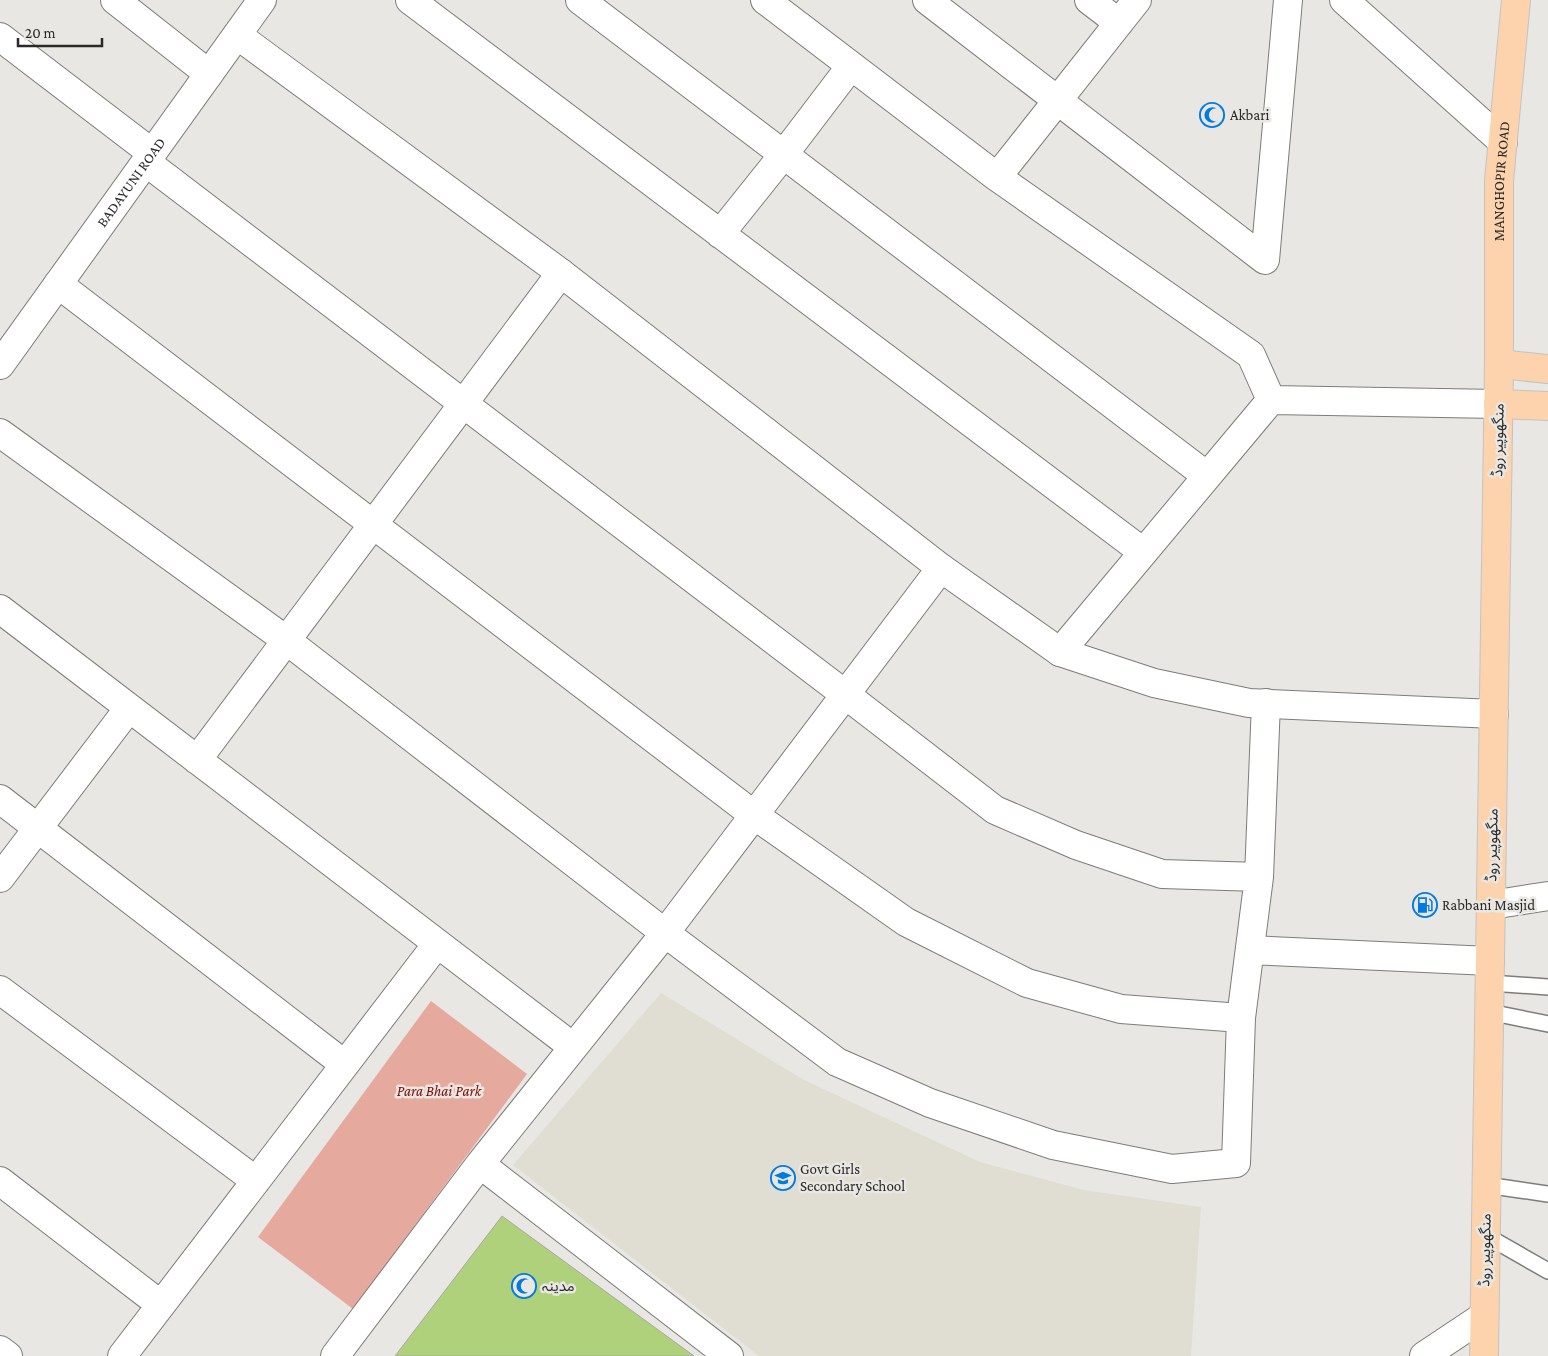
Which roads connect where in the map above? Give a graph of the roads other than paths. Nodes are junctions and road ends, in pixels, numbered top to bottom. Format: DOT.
graph roads {
  1 [pos="115,0"];
  2 [pos="262,0"];
  3 [pos="410,0"];
  4 [pos="580,0"];
  5 [pos="764,0"];
  6 [pos="927,0"];
  7 [pos="1089,0"];
  8 [pos="1137,0"];
  9 [pos="1288,0"];
  10 [pos="1344,0"];
  11 [pos="1516,0"];
  12 [pos="1119,23"];
  13 [pos="237,35"];
  14 [pos="0,37"];
  15 [pos="851,66"];
  16 [pos="209,74"];
  17 [pos="1058,101"];
  18 [pos="1503,142"];
  19 [pos="784,154"];
  20 [pos="149,158"];
  21 [pos="997,177"];
  22 [pos="720,234"];
  23 [pos="561,273"];
  24 [pos="58,284"];
  25 [pos="1499,364"];
  26 [pos="0,365"];
  27 [pos="1548,368"];
  28 [pos="1271,400"];
  29 [pos="463,404"];
  30 [pos="1498,404"];
  31 [pos="1548,406"];
  32 [pos="0,433"];
  33 [pos="1207,476"];
  34 [pos="374,524"];
  35 [pos="1144,552"];
  36 [pos="941,568"];
  37 [pos="0,609"];
  38 [pos="286,640"];
  39 [pos="1060,652"];
  40 [pos="846,695"];
  41 [pos="1266,704"];
  42 [pos="129,708"];
  43 [pos="1494,714"];
  44 [pos="197,760"];
  45 [pos="0,799"];
  46 [pos="754,815"];
  47 [pos="38,828"];
  48 [pos="1260,877"];
  49 [pos="0,878"];
  50 [pos="1548,896"];
  51 [pos="1491,905"];
  52 [pos="665,933"];
  53 [pos="437,944"];
  54 [pos="1250,950"];
  55 [pos="1490,972"];
  56 [pos="1548,987"];
  57 [pos="0,990"];
  58 [pos="1489,1012"];
  59 [pos="1241,1018"];
  60 [pos="1548,1024"];
  61 [pos="573,1047"];
  62 [pos="344,1064"];
  63 [pos="480,1164"];
  64 [pos="0,1181"];
  65 [pos="256,1181"];
  66 [pos="1486,1185"];
  67 [pos="1548,1194"];
  68 [pos="1485,1235"];
  69 [pos="1548,1271"];
  70 [pos="161,1305"];
  71 [pos="1484,1316"];
  72 [pos="0,1350"];
  73 [pos="8,1356"];
  74 [pos="122,1356"];
  75 [pos="335,1356"];
  76 [pos="728,1356"];
  77 [pos="1424,1356"];
  78 [pos="1484,1356"];
  1 -- 16 [label="street"];
  2 -- 13 [label="street, BADAYUNI ROAD"];
  3 -- 22 [label="street"];
  4 -- 19 [label="street"];
  5 -- 15 [label="street"];
  6 -- 17 [label="street"];
  7 -- 12 [label="street"];
  8 -- 12 [label="street"];
  9 -- 17 [label="street"];
  10 -- 18 [label="street"];
  11 -- 18 [label="main road, MANGHOPIR ROAD"];
  12 -- 17 [label="street"];
  13 -- 16 [label="street, BADAYUNI ROAD"];
  13 -- 23 [label="street"];
  14 -- 20 [label="street"];
  15 -- 19 [label="street"];
  15 -- 21 [label="street"];
  16 -- 20 [label="street, BADAYUNI ROAD"];
  17 -- 21 [label="street"];
  18 -- 25 [label="main road, MANGHOPIR ROAD"];
  19 -- 22 [label="street"];
  19 -- 33 [label="street"];
  20 -- 24 [label="street, BADAYUNI ROAD"];
  20 -- 29 [label="street"];
  21 -- 28 [label="street"];
  22 -- 35 [label="street"];
  23 -- 29 [label="street"];
  23 -- 36 [label="street"];
  24 -- 26 [label="street, BADAYUNI ROAD"];
  24 -- 34 [label="street"];
  25 -- 27 [label="main road"];
  25 -- 30 [label="main road, منگھوپیر روڈ"];
  28 -- 30 [label="street"];
  28 -- 33 [label="street"];
  29 -- 34 [label="street"];
  29 -- 40 [label="street"];
  30 -- 31 [label="main road"];
  30 -- 43 [label="main road, منگھوپیر روڈ"];
  32 -- 38 [label="street"];
  33 -- 35 [label="street"];
  34 -- 38 [label="street"];
  34 -- 46 [label="street"];
  35 -- 39 [label="street"];
  36 -- 39 [label="street"];
  36 -- 40 [label="street"];
  37 -- 42 [label="street"];
  38 -- 44 [label="street"];
  38 -- 52 [label="street"];
  39 -- 41 [label="street"];
  40 -- 46 [label="street"];
  40 -- 48 [label="street"];
  41 -- 43 [label="street"];
  41 -- 48 [label="street"];
  42 -- 44 [label="street"];
  42 -- 47 [label="street"];
  43 -- 51 [label="main road, منگھوپیر روڈ"];
  44 -- 53 [label="street"];
  45 -- 47 [label="street"];
  46 -- 52 [label="street"];
  46 -- 59 [label="street"];
  47 -- 49 [label="street"];
  47 -- 62 [label="street"];
  48 -- 54 [label="street"];
  50 -- 51 [label="street"];
  51 -- 55 [label="main road, منگھوپیر روڈ"];
  52 -- 59 [label="street"];
  52 -- 61 [label="street"];
  53 -- 61 [label="street"];
  53 -- 62 [label="street"];
  54 -- 55 [label="street"];
  54 -- 59 [label="street"];
  55 -- 56 [label="lane"];
  55 -- 58 [label="main road, منگھوپیر روڈ"];
  57 -- 65 [label="street"];
  58 -- 60 [label="lane"];
  58 -- 66 [label="main road, منگھوپیر روڈ"];
  61 -- 63 [label="street"];
  62 -- 65 [label="street"];
  63 -- 75 [label="street"];
  63 -- 76 [label="street"];
  64 -- 70 [label="street"];
  65 -- 70 [label="street"];
  66 -- 67 [label="lane"];
  66 -- 68 [label="main road, منگھوپیر روڈ"];
  68 -- 69 [label="lane"];
  68 -- 71 [label="main road, منگھوپیر روڈ"];
  70 -- 74 [label="street"];
  71 -- 77 [label="street"];
  71 -- 78 [label="main road, منگھوپیر روڈ"];
  72 -- 73 [label="street"];
}
